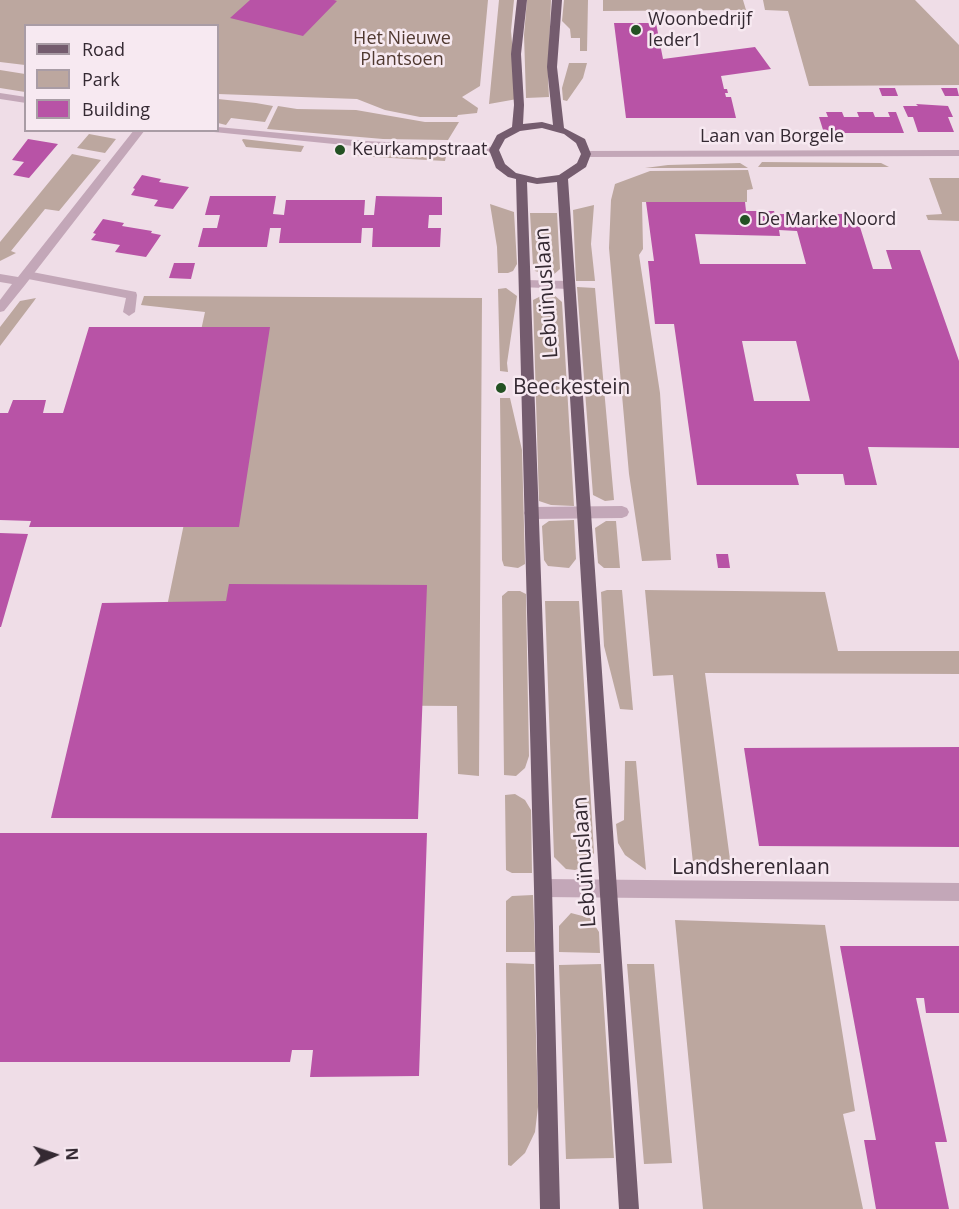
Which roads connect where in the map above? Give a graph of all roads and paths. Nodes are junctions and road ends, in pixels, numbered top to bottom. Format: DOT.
graph roads {
  1 [pos="522,0"];
  2 [pos="557,0"];
  3 [pos="0,96"];
  4 [pos="24,100"];
  5 [pos="517,128"];
  6 [pos="560,128"];
  7 [pos="219,130"];
  8 [pos="138,132"];
  9 [pos="494,150"];
  10 [pos="959,153"];
  11 [pos="586,154"];
  12 [pos="520,178"];
  13 [pos="562,178"];
  14 [pos="0,278"];
  15 [pos="24,279"];
  16 [pos="524,284"];
  17 [pos="568,285"];
  18 [pos="0,308"];
  19 [pos="129,312"];
  20 [pos="622,512"];
  21 [pos="531,513"];
  22 [pos="583,513"];
  23 [pos="543,888"];
  24 [pos="608,890"];
  25 [pos="959,892"];
  26 [pos="550,1209"];
  27 [pos="629,1209"];
  1 -- 5 [label="main road"];
  2 -- 6 [label="main road"];
  3 -- 4 [label="street"];
  5 -- 6 [label="main road"];
  5 -- 9 [label="main road"];
  6 -- 11 [label="main road"];
  7 -- 9 [label="street"];
  8 -- 15 [label="street"];
  9 -- 12 [label="main road"];
  10 -- 11 [label="street, Laan van Borgele"];
  11 -- 13 [label="main road"];
  12 -- 13 [label="main road"];
  12 -- 16 [label="main road, Lebuïnuslaan"];
  13 -- 17 [label="main road, Lebuïnuslaan"];
  14 -- 15 [label="street"];
  15 -- 18 [label="street"];
  15 -- 19 [label="lane"];
  16 -- 17 [label="street"];
  16 -- 21 [label="main road, Lebuïnuslaan"];
  17 -- 22 [label="main road, Lebuïnuslaan"];
  20 -- 22 [label="street"];
  21 -- 22 [label="street"];
  21 -- 23 [label="main road, Lebuïnuslaan"];
  22 -- 24 [label="main road, Lebuïnuslaan"];
  23 -- 24 [label="street, Landsherenlaan"];
  23 -- 26 [label="main road, Lebuïnuslaan"];
  24 -- 25 [label="street, Landsherenlaan"];
  24 -- 27 [label="main road, Lebuïnuslaan"];
}
